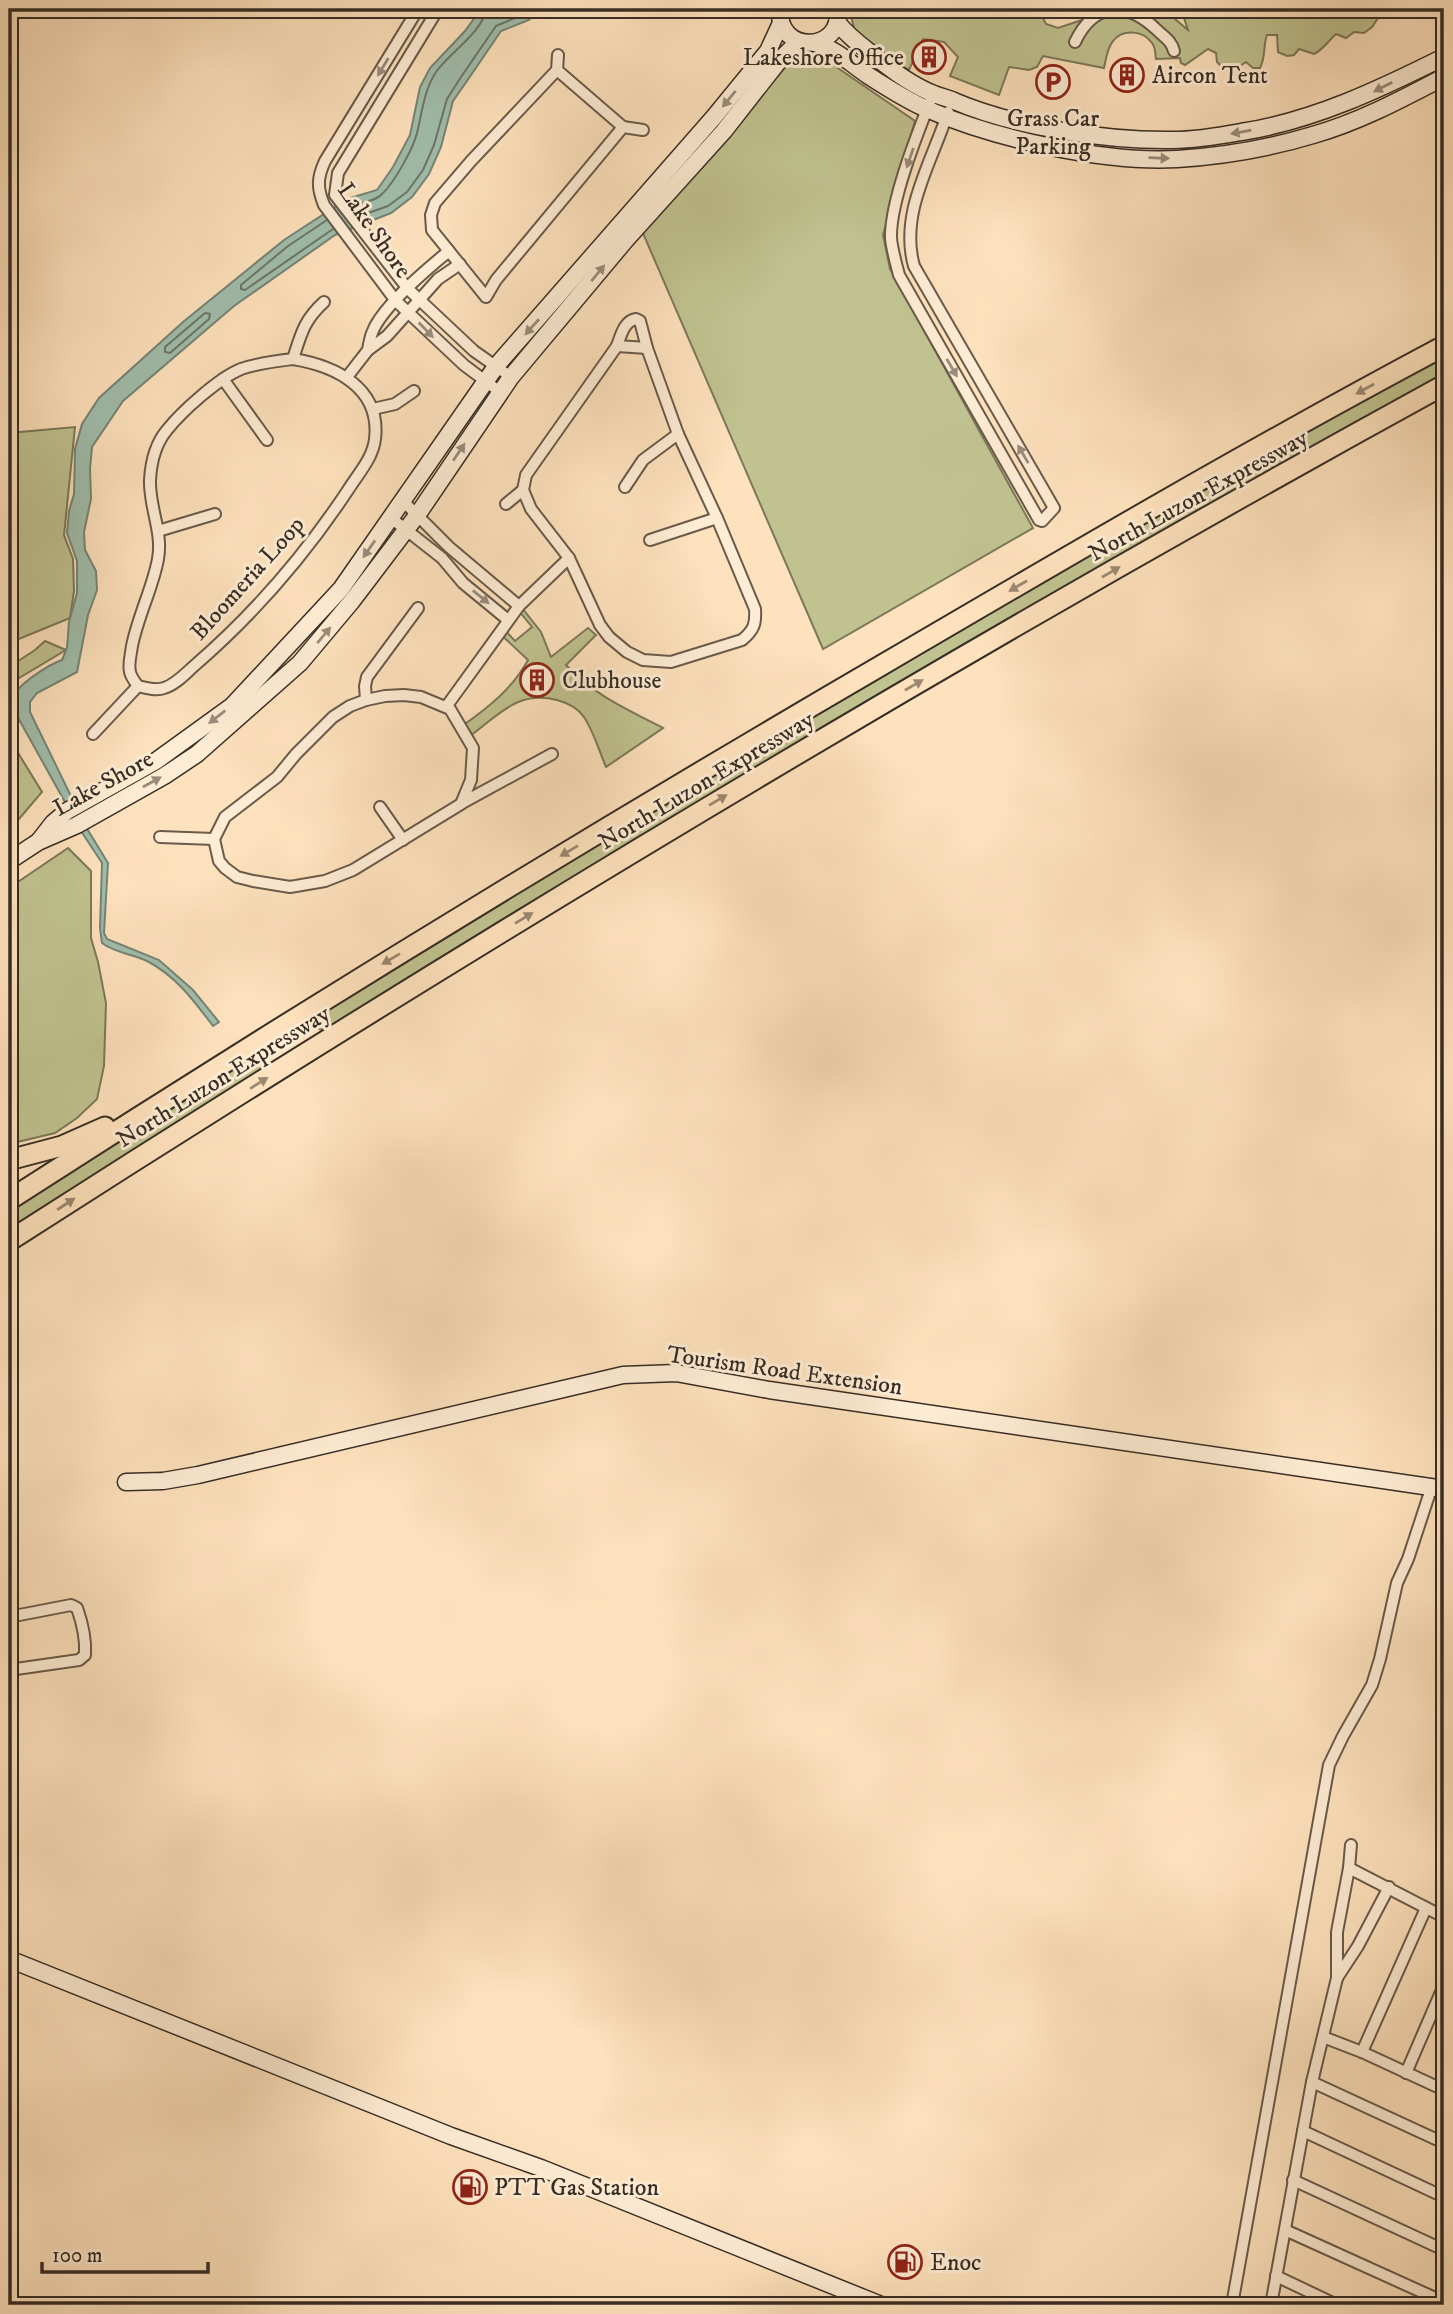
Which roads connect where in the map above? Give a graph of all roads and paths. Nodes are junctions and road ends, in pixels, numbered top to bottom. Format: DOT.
graph roads {
  1 [pos="418,9"];
  2 [pos="438,9"];
  3 [pos="838,15"];
  4 [pos="781,16"];
  5 [pos="1075,42"];
  6 [pos="809,43"];
  7 [pos="1174,51"];
  8 [pos="558,55"];
  9 [pos="1444,57"];
  10 [pos="556,70"];
  11 [pos="1444,77"];
  12 [pos="930,102"];
  13 [pos="956,111"];
  14 [pos="623,127"];
  15 [pos="643,130"];
  16 [pos="1115,136"];
  17 [pos="1114,157"];
  18 [pos="335,190"];
  19 [pos="319,192"];
  20 [pos="449,251"];
  21 [pos="460,264"];
  22 [pos="914,266"];
  23 [pos="899,275"];
  24 [pos="408,289"];
  25 [pos="419,300"];
  26 [pos="396,301"];
  27 [pos="324,302"];
  28 [pos="408,312"];
  29 [pos="617,345"];
  30 [pos="1444,345"];
  31 [pos="647,348"];
  32 [pos="368,349"];
  33 [pos="293,359"];
  34 [pos="497,365"];
  35 [pos="347,377"];
  36 [pos="511,377"];
  37 [pos="223,379"];
  38 [pos="486,380"];
  39 [pos="1444,385"];
  40 [pos="414,391"];
  41 [pos="500,392"];
  42 [pos="373,409"];
  43 [pos="678,434"];
  44 [pos="267,440"];
  45 [pos="625,487"];
  46 [pos="523,490"];
  47 [pos="404,502"];
  48 [pos="506,504"];
  49 [pos="215,514"];
  50 [pos="418,514"];
  51 [pos="391,518"];
  52 [pos="717,518"];
  53 [pos="406,528"];
  54 [pos="158,531"];
  55 [pos="650,540"];
  56 [pos="451,548"];
  57 [pos="442,558"];
  58 [pos="569,558"];
  59 [pos="519,606"];
  60 [pos="418,608"];
  61 [pos="508,621"];
  62 [pos="138,686"];
  63 [pos="366,700"];
  64 [pos="446,707"];
  65 [pos="93,734"];
  66 [pos="552,754"];
  67 [pos="461,804"];
  68 [pos="380,807"];
  69 [pos="160,837"];
  70 [pos="214,839"];
  71 [pos="403,840"];
  72 [pos="38,842"];
  73 [pos="9,861"];
  74 [pos="173,1094"];
  75 [pos="9,1160"];
  76 [pos="9,1200"];
  77 [pos="9,1241"];
  78 [pos="126,1482"];
  79 [pos="1438,1489"];
  80 [pos="9,1617"];
  81 [pos="9,1670"];
  82 [pos="1350,1845"];
  83 [pos="1349,1868"];
  84 [pos="1389,1887"];
  85 [pos="1426,1908"];
  86 [pos="1444,1917"];
  87 [pos="9,1959"];
  88 [pos="1337,1978"];
  89 [pos="1444,1985"];
  90 [pos="1323,2037"];
  91 [pos="1362,2052"];
  92 [pos="1406,2073"];
  93 [pos="1312,2082"];
  94 [pos="1444,2090"];
  95 [pos="1303,2131"];
  96 [pos="1444,2143"];
  97 [pos="1293,2180"];
  98 [pos="1444,2197"];
  99 [pos="1285,2230"];
  100 [pos="1444,2250"];
  101 [pos="1276,2276"];
  102 [pos="1444,2302"];
  103 [pos="881,2305"];
  104 [pos="1232,2305"];
  105 [pos="1271,2305"];
  106 [pos="1337,2305"];
  1 -- 19 [label="street, Lake Shore, one-way"];
  2 -- 18 [label="street, Lake Shore"];
  3 -- 6 [label="street, Lake Shore"];
  3 -- 12 [label="street"];
  4 -- 6 [label="street"];
  4 -- 34 [label="street, Lake Shore, one-way"];
  5 -- 7 [label="street"];
  6 -- 12 [label="street"];
  36 -- 6 [label="street, Lake Shore, one-way"];
  8 -- 10 [label="street"];
  9 -- 16 [label="street, one-way"];
  10 -- 14 [label="street"];
  10 -- 20 [label="street"];
  17 -- 11 [label="street, one-way"];
  12 -- 13 [label="street"];
  12 -- 23 [label="street, one-way"];
  13 -- 16 [label="street"];
  13 -- 17 [label="street"];
  13 -- 22 [label="street"];
  14 -- 15 [label="street"];
  14 -- 21 [label="street"];
  16 -- 17 [label="street"];
  18 -- 19 [label="street"];
  18 -- 24 [label="street, Lake Shore"];
  19 -- 26 [label="street, Lake Shore"];
  20 -- 21 [label="street"];
  20 -- 24 [label="street"];
  21 -- 25 [label="street"];
  22 -- 23 [label="street"];
  23 -- 22 [label="street, one-way"];
  24 -- 25 [label="street, Lake Shore"];
  24 -- 26 [label="street"];
  25 -- 28 [label="street"];
  25 -- 34 [label="street, Lake Shore"];
  26 -- 28 [label="street, Lake Shore"];
  26 -- 32 [label="street"];
  27 -- 33 [label="street"];
  28 -- 32 [label="street"];
  28 -- 38 [label="street, Lake Shore, one-way"];
  29 -- 31 [label="street"];
  29 -- 31 [label="street"];
  29 -- 46 [label="street"];
  30 -- 74 [label="highway, North Luzon Expressway, one-way"];
  31 -- 43 [label="street"];
  32 -- 35 [label="street"];
  33 -- 35 [label="street"];
  33 -- 37 [label="street"];
  34 -- 36 [label="street, Lake Shore"];
  34 -- 38 [label="street, Lake Shore"];
  35 -- 42 [label="street"];
  36 -- 41 [label="street, Lake Shore"];
  37 -- 44 [label="street"];
  37 -- 54 [label="street"];
  38 -- 41 [label="street, Lake Shore"];
  38 -- 47 [label="street, Lake Shore"];
  77 -- 39 [label="highway, North Luzon Expressway, one-way"];
  40 -- 42 [label="street"];
  50 -- 41 [label="street, Lake Shore, one-way"];
  42 -- 62 [label="street, Bloomeria Loop"];
  43 -- 45 [label="street"];
  43 -- 52 [label="street"];
  46 -- 48 [label="street"];
  46 -- 58 [label="street"];
  47 -- 50 [label="street"];
  47 -- 51 [label="street, Lake Shore"];
  49 -- 54 [label="street"];
  50 -- 53 [label="street, Lake Shore"];
  50 -- 56 [label="street"];
  51 -- 53 [label="street"];
  51 -- 72 [label="street, Lake Shore, one-way"];
  52 -- 55 [label="street"];
  52 -- 58 [label="street"];
  53 -- 57 [label="street"];
  72 -- 53 [label="street, Lake Shore, one-way"];
  54 -- 62 [label="street"];
  56 -- 57 [label="street"];
  56 -- 59 [label="street"];
  57 -- 61 [label="street, one-way"];
  58 -- 59 [label="street"];
  59 -- 61 [label="street"];
  60 -- 63 [label="street"];
  61 -- 64 [label="street"];
  62 -- 65 [label="street"];
  63 -- 64 [label="street"];
  63 -- 70 [label="street"];
  64 -- 67 [label="street"];
  66 -- 67 [label="street"];
  67 -- 71 [label="street"];
  68 -- 71 [label="street"];
  69 -- 70 [label="street"];
  70 -- 71 [label="street"];
  72 -- 73 [label="street"];
  74 -- 75 [label="highway"];
  74 -- 76 [label="highway, North Luzon Expressway"];
  78 -- 79 [label="street, Tourism Road Extension"];
  79 -- 104 [label="street"];
  80 -- 81 [label="street"];
  82 -- 83 [label="street"];
  83 -- 84 [label="street"];
  83 -- 88 [label="street"];
  84 -- 85 [label="street"];
  84 -- 88 [label="street"];
  85 -- 86 [label="street"];
  85 -- 91 [label="street"];
  87 -- 103 [label="street"];
  88 -- 90 [label="street"];
  89 -- 92 [label="street"];
  90 -- 91 [label="street"];
  90 -- 93 [label="street"];
  91 -- 92 [label="street"];
  92 -- 94 [label="street"];
  93 -- 95 [label="street"];
  93 -- 96 [label="street"];
  95 -- 97 [label="street"];
  95 -- 98 [label="street"];
  97 -- 99 [label="street"];
  97 -- 100 [label="street"];
  99 -- 101 [label="street"];
  99 -- 102 [label="street"];
  101 -- 105 [label="street"];
  101 -- 106 [label="street"];
}
